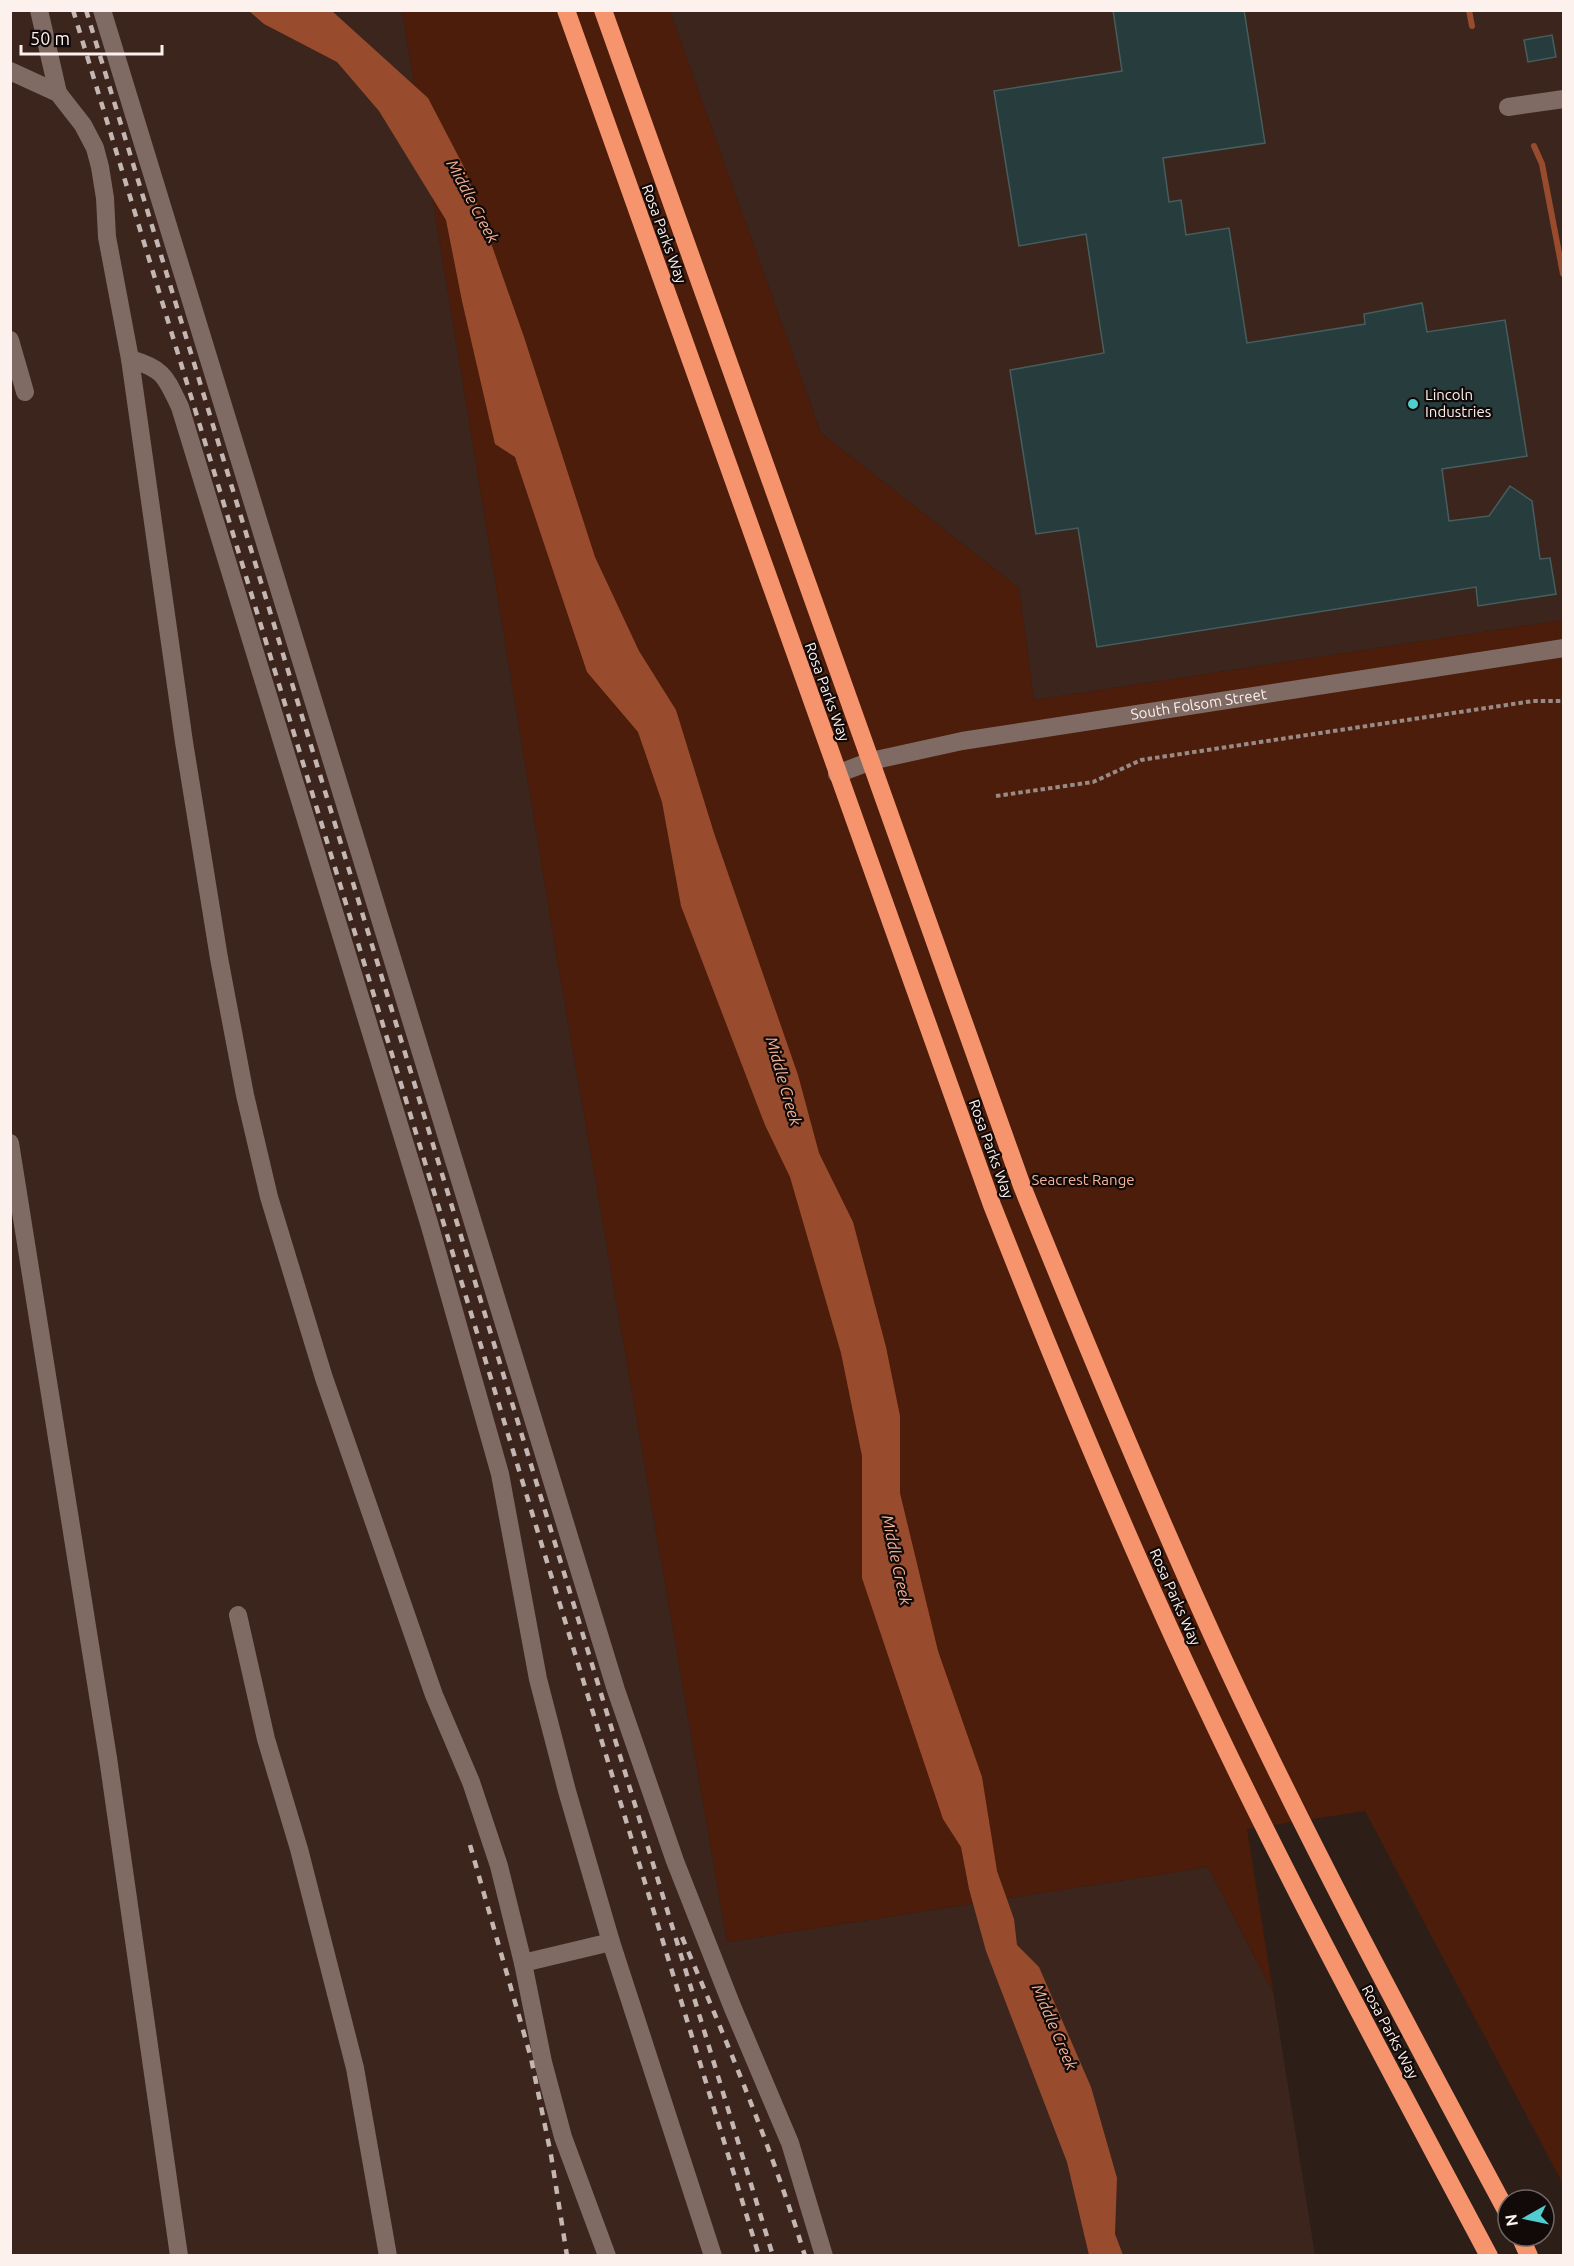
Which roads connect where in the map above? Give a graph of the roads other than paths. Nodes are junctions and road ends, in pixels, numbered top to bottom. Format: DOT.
graph roads {
  1 [pos="39,10"];
  2 [pos="102,10"];
  3 [pos="566,10"];
  4 [pos="603,10"];
  5 [pos="10,71"];
  6 [pos="58,93"];
  7 [pos="1563,99"];
  8 [pos="1508,107"];
  9 [pos="10,340"];
  10 [pos="130,358"];
  11 [pos="25,392"];
  12 [pos="1563,648"];
  13 [pos="871,761"];
  14 [pos="837,774"];
  15 [pos="10,1143"];
  16 [pos="238,1615"];
  17 [pos="611,1942"];
  18 [pos="524,1963"];
  19 [pos="1496,2191"];
  20 [pos="179,2256"];
  21 [pos="388,2256"];
  22 [pos="608,2256"];
  23 [pos="713,2256"];
  24 [pos="824,2256"];
  25 [pos="1489,2256"];
  1 -- 6 [label="street"];
  2 -- 24 [label="street"];
  3 -- 14 [label="highway, Rosa Parks Way"];
  4 -- 13 [label="highway, Rosa Parks Way"];
  5 -- 6 [label="street"];
  6 -- 10 [label="street"];
  7 -- 8 [label="street"];
  9 -- 11 [label="street"];
  10 -- 17 [label="street"];
  10 -- 18 [label="street"];
  12 -- 13 [label="street, South Folsom Street"];
  13 -- 14 [label="street, South Folsom Street"];
  13 -- 19 [label="highway, Rosa Parks Way"];
  14 -- 25 [label="highway, Rosa Parks Way"];
  15 -- 20 [label="street"];
  16 -- 21 [label="street"];
  17 -- 18 [label="street"];
  17 -- 23 [label="street"];
  18 -- 22 [label="street"];
}
